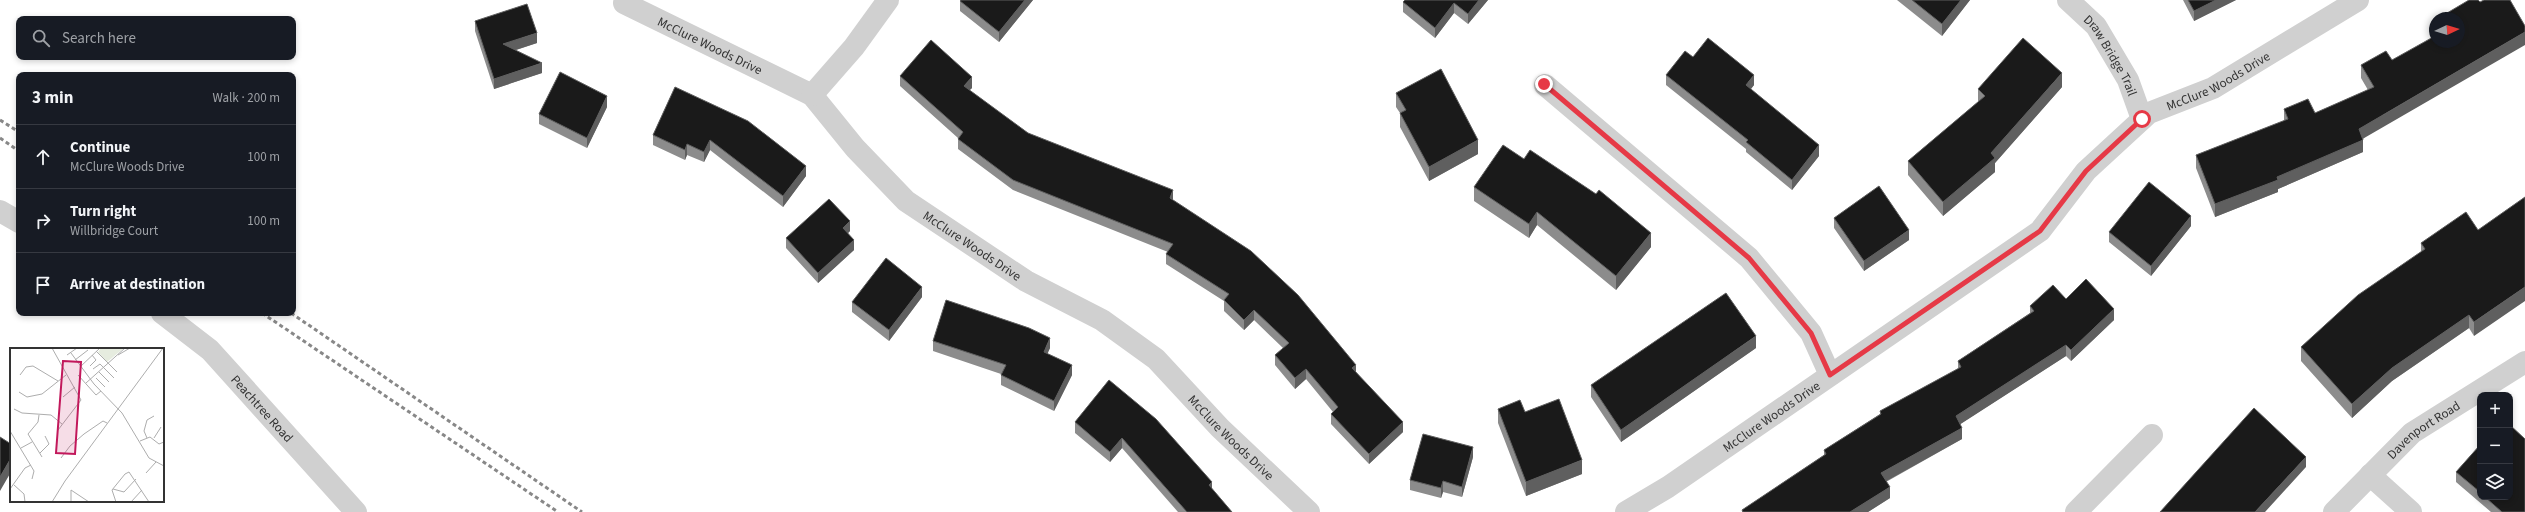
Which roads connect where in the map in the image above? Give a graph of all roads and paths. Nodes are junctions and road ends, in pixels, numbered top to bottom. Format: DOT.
graph roads {
  1 [pos="888,0"];
  2 [pos="2068,0"];
  3 [pos="2358,0"];
  4 [pos="624,3"];
  5 [pos="1544,84"];
  6 [pos="812,95"];
  7 [pos="2142,119"];
  8 [pos="0,211"];
  9 [pos="16,220"];
  10 [pos="166,316"];
  11 [pos="2525,362"];
  12 [pos="1830,375"];
  13 [pos="2152,435"];
  14 [pos="2370,475"];
  15 [pos="356,512"];
  16 [pos="1309,512"];
  17 [pos="1626,512"];
  18 [pos="2076,512"];
  19 [pos="2334,512"];
  20 [pos="2412,512"];
  1 -- 6 [label="street"];
  2 -- 7 [label="street, Draw Bridge Trail"];
  3 -- 7 [label="street, McClure Woods Drive"];
  4 -- 6 [label="street, McClure Woods Drive"];
  5 -- 12 [label="street"];
  6 -- 16 [label="street, McClure Woods Drive"];
  7 -- 12 [label="street, McClure Woods Drive"];
  8 -- 9 [label="street"];
  10 -- 15 [label="street, Peachtree Road"];
  11 -- 14 [label="street, Davenport Road"];
  12 -- 17 [label="street, McClure Woods Drive"];
  13 -- 18 [label="street"];
  14 -- 19 [label="street, Davenport Road"];
  14 -- 20 [label="street"];
}
